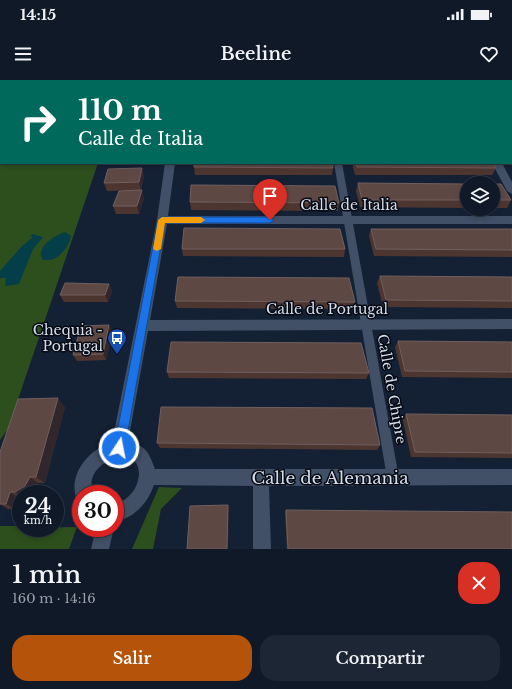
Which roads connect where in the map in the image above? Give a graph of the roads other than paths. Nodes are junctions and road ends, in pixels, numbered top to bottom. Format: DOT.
graph roads {
  1 [pos="170,164"];
  2 [pos="338,164"];
  3 [pos="498,164"];
  4 [pos="512,191"];
  5 [pos="162,220"];
  6 [pos="348,220"];
  7 [pos="512,220"];
  8 [pos="512,324"];
  9 [pos="366,325"];
  10 [pos="142,326"];
  11 [pos="119,448"];
  12 [pos="147,477"];
  13 [pos="512,477"];
  14 [pos="261,478"];
  15 [pos="393,478"];
  16 [pos="82,485"];
  17 [pos="124,509"];
  18 [pos="103,537"];
  19 [pos="100,549"];
  20 [pos="262,549"];
  1 -- 5 [label="street"];
  2 -- 6 [label="street, Calle de Chipre"];
  3 -- 4 [label="street"];
  5 -- 6 [label="street, Calle de Italia"];
  5 -- 10 [label="street"];
  6 -- 7 [label="street, Calle de Italia"];
  6 -- 9 [label="street, Calle de Chipre"];
  8 -- 9 [label="street, Calle de Portugal"];
  9 -- 10 [label="street, Calle de Portugal"];
  9 -- 15 [label="street, Calle de Chipre"];
  10 -- 11 [label="street"];
  11 -- 12 [label="street"];
  11 -- 16 [label="street"];
  12 -- 14 [label="street, Calle de Alemania"];
  12 -- 17 [label="street"];
  13 -- 15 [label="street, Calle de Alemania"];
  14 -- 15 [label="street, Calle de Alemania"];
  14 -- 20 [label="street"];
  18 -- 19 [label="street"];
}
